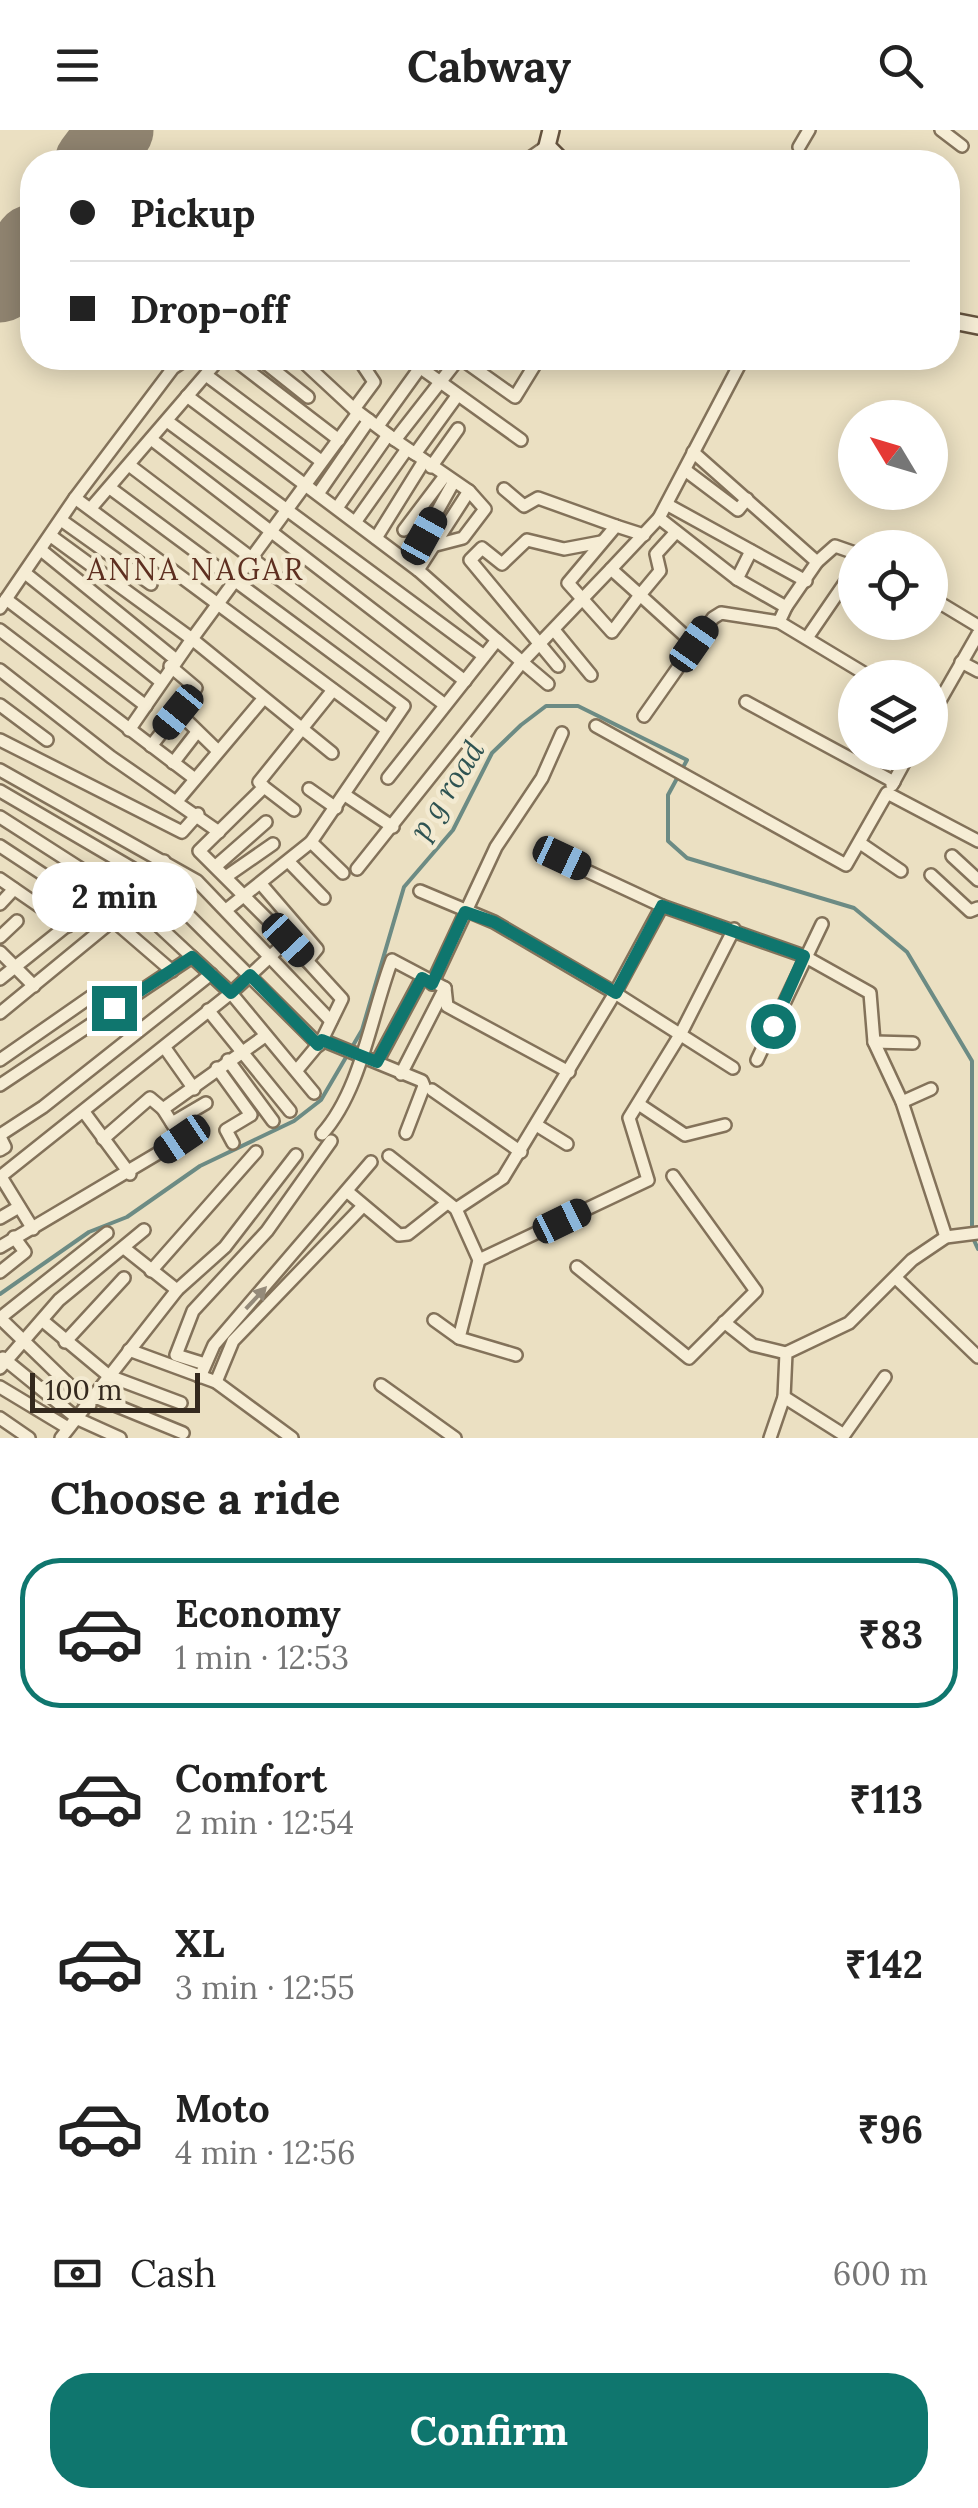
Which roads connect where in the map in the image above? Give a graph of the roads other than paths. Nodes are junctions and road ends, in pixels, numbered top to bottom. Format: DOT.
graph roads {
  1 [pos="809,130"];
  2 [pos="941,130"];
  3 [pos="962,146"];
  4 [pos="799,148"];
  5 [pos="171,370"];
  6 [pos="210,370"];
  7 [pos="248,370"];
  8 [pos="274,370"];
  9 [pos="312,370"];
  10 [pos="366,370"];
  11 [pos="410,370"];
  12 [pos="427,370"];
  13 [pos="448,370"];
  14 [pos="476,370"];
  15 [pos="533,370"];
  16 [pos="737,370"];
  17 [pos="206,375"];
  18 [pos="437,381"];
  19 [pos="187,396"];
  20 [pos="457,396"];
  21 [pos="308,397"];
  22 [pos="354,409"];
  23 [pos="167,421"];
  24 [pos="373,423"];
  25 [pos="458,429"];
  26 [pos="150,439"];
  27 [pos="339,440"];
  28 [pos="395,440"];
  29 [pos="521,440"];
  30 [pos="693,452"];
  31 [pos="321,461"];
  32 [pos="424,461"];
  33 [pos="130,466"];
  34 [pos="685,470"];
  35 [pos="449,480"];
  36 [pos="304,484"];
  37 [pos="110,488"];
  38 [pos="504,489"];
  39 [pos="468,491"];
  40 [pos="318,494"];
  41 [pos="75,498"];
  42 [pos="747,499"];
  43 [pos="668,505"];
  44 [pos="287,507"];
  45 [pos="91,508"];
  46 [pos="337,508"];
  47 [pos="659,518"];
  48 [pos="61,520"];
  49 [pos="356,520"];
  50 [pos="616,526"];
  51 [pos="404,530"];
  52 [pos="272,532"];
  53 [pos="676,532"];
  54 [pos="644,535"];
  55 [pos="50,536"];
  56 [pos="376,538"];
  57 [pos="601,542"];
  58 [pos="436,545"];
  59 [pos="838,547"];
  60 [pos="42,550"];
  61 [pos="752,551"];
  62 [pos="254,558"];
  63 [pos="816,562"];
  64 [pos="413,566"];
  65 [pos="611,568"];
  66 [pos="24,573"];
  67 [pos="737,579"];
  68 [pos="237,580"];
  69 [pos="806,580"];
  70 [pos="151,584"];
  71 [pos="838,593"];
  72 [pos="640,595"];
  73 [pos="584,599"];
  74 [pos="216,602"];
  75 [pos="3,604"];
  76 [pos="786,607"];
  77 [pos="948,608"];
  78 [pos="779,622"];
  79 [pos="978,626"];
  80 [pos="0,630"];
  81 [pos="554,630"];
  82 [pos="978,634"];
  83 [pos="807,638"];
  84 [pos="192,640"];
  85 [pos="497,640"];
  86 [pos="536,643"];
  87 [pos="694,644"];
  88 [pos="484,656"];
  89 [pos="843,660"];
  90 [pos="172,662"];
  91 [pos="522,662"];
  92 [pos="961,662"];
  93 [pos="558,666"];
  94 [pos="0,670"];
  95 [pos="978,671"];
  96 [pos="591,675"];
  97 [pos="160,681"];
  98 [pos="465,681"];
  99 [pos="548,684"];
  100 [pos="948,685"];
  101 [pos="420,686"];
  102 [pos="196,688"];
  103 [pos="333,690"];
  104 [pos="263,698"];
  105 [pos="746,702"];
  106 [pos="0,705"];
  107 [pos="445,705"];
  108 [pos="146,706"];
  109 [pos="404,706"];
  110 [pos="644,716"];
  111 [pos="596,726"];
  112 [pos="302,728"];
  113 [pos="386,729"];
  114 [pos="129,730"];
  115 [pos="197,732"];
  116 [pos="562,733"];
  117 [pos="0,740"];
  118 [pos="47,740"];
  119 [pos="151,746"];
  120 [pos="218,751"];
  121 [pos="332,753"];
  122 [pos="174,764"];
  123 [pos="0,770"];
  124 [pos="900,770"];
  125 [pos="388,778"];
  126 [pos="195,779"];
  127 [pos="264,787"];
  128 [pos="891,788"];
  129 [pos="309,789"];
  130 [pos="0,792"];
  131 [pos="345,794"];
  132 [pos="177,801"];
  133 [pos="336,808"];
  134 [pos="294,810"];
  135 [pos="198,814"];
  136 [pos="0,818"];
  137 [pos="266,822"];
  138 [pos="392,827"];
  139 [pos="182,832"];
  140 [pos="219,832"];
  141 [pos="978,841"];
  142 [pos="311,842"];
  143 [pos="860,843"];
  144 [pos="273,844"];
  145 [pos="0,846"];
  146 [pos="199,851"];
  147 [pos="952,856"];
  148 [pos="562,858"];
  149 [pos="164,861"];
  150 [pos="290,862"];
  151 [pos="216,866"];
  152 [pos="358,870"];
  153 [pos="901,871"];
  154 [pos="344,873"];
  155 [pos="227,876"];
  156 [pos="931,876"];
  157 [pos="0,880"];
  158 [pos="978,880"];
  159 [pos="154,881"];
  160 [pos="261,884"];
  161 [pos="14,889"];
  162 [pos="420,891"];
  163 [pos="246,894"];
  164 [pos="324,898"];
  165 [pos="134,903"];
  166 [pos="0,904"];
  167 [pos="662,906"];
  168 [pos="90,907"];
  169 [pos="978,908"];
  170 [pos="226,910"];
  171 [pos="465,912"];
  172 [pos="16,921"];
  173 [pos="114,921"];
  174 [pos="822,924"];
  175 [pos="68,926"];
  176 [pos="734,929"];
  177 [pos="0,936"];
  178 [pos="288,940"];
  179 [pos="0,952"];
  180 [pos="804,956"];
  181 [pos="192,957"];
  182 [pos="269,960"];
  183 [pos="307,961"];
  184 [pos="16,967"];
  185 [pos="172,971"];
  186 [pos="211,974"];
  187 [pos="250,975"];
  188 [pos="0,979"];
  189 [pos="427,981"];
  190 [pos="34,986"];
  191 [pos="445,988"];
  192 [pos="231,993"];
  193 [pos="616,993"];
  194 [pos="114,1008"];
  195 [pos="208,1010"];
  196 [pos="0,1014"];
  197 [pos="331,1021"];
  198 [pos="265,1036"];
  199 [pos="680,1036"];
  200 [pos="874,1042"];
  201 [pos="320,1043"];
  202 [pos="913,1043"];
  203 [pos="164,1048"];
  204 [pos="243,1049"];
  205 [pos="362,1056"];
  206 [pos="0,1060"];
  207 [pos="757,1060"];
  208 [pos="377,1062"];
  209 [pos="223,1064"];
  210 [pos="734,1068"];
  211 [pos="296,1070"];
  212 [pos="569,1072"];
  213 [pos="401,1074"];
  214 [pos="0,1085"];
  215 [pos="194,1088"];
  216 [pos="432,1090"];
  217 [pos="931,1090"];
  218 [pos="314,1093"];
  219 [pos="206,1102"];
  220 [pos="902,1102"];
  221 [pos="640,1105"];
  222 [pos="163,1109"];
  223 [pos="290,1111"];
  224 [pos="84,1112"];
  225 [pos="273,1122"];
  226 [pos="172,1124"];
  227 [pos="538,1126"];
  228 [pos="725,1126"];
  229 [pos="197,1130"];
  230 [pos="406,1133"];
  231 [pos="0,1136"];
  232 [pos="104,1139"];
  233 [pos="182,1139"];
  234 [pos="234,1143"];
  235 [pos="567,1144"];
  236 [pos="0,1150"];
  237 [pos="256,1152"];
  238 [pos="521,1152"];
  239 [pos="296,1154"];
  240 [pos="389,1156"];
  241 [pos="371,1162"];
  242 [pos="130,1174"];
  243 [pos="674,1176"];
  244 [pos="0,1177"];
  245 [pos="349,1193"];
  246 [pos="451,1206"];
  247 [pos="19,1207"];
  248 [pos="361,1208"];
  249 [pos="0,1218"];
  250 [pos="32,1229"];
  251 [pos="144,1230"];
  252 [pos="107,1233"];
  253 [pos="978,1233"];
  254 [pos="14,1237"];
  255 [pos="946,1237"];
  256 [pos="0,1247"];
  257 [pos="124,1248"];
  258 [pos="479,1260"];
  259 [pos="577,1267"];
  260 [pos="151,1271"];
  261 [pos="0,1272"];
  262 [pos="124,1278"];
  263 [pos="896,1278"];
  264 [pos="177,1290"];
  265 [pos="0,1318"];
  266 [pos="434,1320"];
  267 [pos="43,1321"];
  268 [pos="724,1322"];
  269 [pos="458,1338"];
  270 [pos="25,1340"];
  271 [pos="66,1342"];
  272 [pos="129,1350"];
  273 [pos="786,1353"];
  274 [pos="516,1355"];
  275 [pos="978,1357"];
  276 [pos="2,1361"];
  277 [pos="202,1370"];
  278 [pos="109,1376"];
  279 [pos="885,1377"];
  280 [pos="216,1382"];
  281 [pos="380,1385"];
  282 [pos="0,1387"];
  283 [pos="784,1396"];
  284 [pos="93,1401"];
  285 [pos="181,1403"];
  286 [pos="0,1418"];
  287 [pos="69,1428"];
  288 [pos="184,1433"];
  289 [pos="30,1438"];
  290 [pos="120,1438"];
  291 [pos="292,1438"];
  292 [pos="455,1438"];
  293 [pos="770,1438"];
  1 -- 4 [label="street"];
  2 -- 3 [label="street"];
  5 -- 41 [label="street"];
  6 -- 17 [label="street"];
  7 -- 27 [label="street"];
  8 -- 21 [label="street"];
  9 -- 22 [label="street"];
  10 -- 22 [label="street"];
  11 -- 24 [label="street"];
  12 -- 18 [label="street"];
  13 -- 18 [label="street"];
  14 -- 15 [label="street"];
  16 -- 30 [label="street"];
  17 -- 19 [label="street"];
  17 -- 31 [label="street"];
  18 -- 20 [label="street"];
  18 -- 28 [label="street"];
  19 -- 23 [label="street"];
  19 -- 36 [label="street"];
  20 -- 29 [label="street"];
  20 -- 32 [label="street"];
  22 -- 24 [label="street"];
  22 -- 27 [label="street"];
  23 -- 26 [label="street"];
  23 -- 44 [label="street"];
  24 -- 28 [label="street"];
  24 -- 40 [label="street"];
  25 -- 32 [label="street"];
  26 -- 33 [label="street"];
  26 -- 52 [label="street"];
  27 -- 31 [label="street"];
  28 -- 32 [label="street"];
  28 -- 46 [label="street"];
  30 -- 34 [label="street"];
  30 -- 42 [label="street"];
  31 -- 36 [label="street"];
  32 -- 35 [label="street"];
  32 -- 49 [label="street"];
  32 -- 56 [label="street"];
  33 -- 37 [label="street"];
  33 -- 62 [label="street"];
  34 -- 42 [label="street"];
  34 -- 43 [label="street"];
  35 -- 39 [label="street"];
  35 -- 51 [label="street"];
  35 -- 64 [label="street"];
  36 -- 40 [label="street"];
  36 -- 44 [label="street"];
  37 -- 45 [label="street"];
  37 -- 68 [label="street"];
  38 -- 50 [label="street"];
  39 -- 58 [label="street"];
  39 -- 58 [label="street"];
  40 -- 46 [label="street"];
  41 -- 45 [label="street"];
  41 -- 48 [label="street"];
  42 -- 63 [label="street"];
  43 -- 47 [label="street"];
  43 -- 61 [label="street"];
  44 -- 52 [label="street"];
  44 -- 88 [label="street"];
  45 -- 74 [label="street"];
  46 -- 49 [label="street"];
  47 -- 53 [label="street"];
  47 -- 54 [label="street"];
  48 -- 55 [label="street"];
  48 -- 70 [label="street"];
  49 -- 56 [label="street"];
  50 -- 54 [label="street"];
  50 -- 57 [label="street"];
  52 -- 62 [label="street"];
  52 -- 98 [label="street"];
  53 -- 67 [label="street"];
  53 -- 72 [label="street"];
  54 -- 65 [label="street"];
  55 -- 60 [label="street"];
  55 -- 84 [label="street"];
  56 -- 64 [label="street"];
  57 -- 73 [label="street"];
  57 -- 86 [label="street"];
  58 -- 64 [label="street"];
  59 -- 63 [label="street"];
  60 -- 66 [label="street"];
  60 -- 90 [label="street"];
  61 -- 67 [label="street"];
  61 -- 69 [label="street"];
  62 -- 68 [label="street"];
  62 -- 101 [label="street"];
  63 -- 69 [label="street"];
  64 -- 85 [label="street"];
  65 -- 72 [label="street"];
  65 -- 73 [label="street"];
  66 -- 75 [label="street"];
  66 -- 97 [label="street"];
  67 -- 76 [label="street"];
  68 -- 74 [label="street"];
  68 -- 109 [label="street"];
  69 -- 76 [label="street"];
  71 -- 83 [label="street"];
  72 -- 73 [label="street"];
  72 -- 87 [label="street"];
  73 -- 81 [label="street"];
  74 -- 84 [label="street"];
  74 -- 103 [label="street"];
  75 -- 108 [label="street"];
  76 -- 78 [label="street"];
  77 -- 79 [label="street"];
  78 -- 83 [label="street"];
  78 -- 87 [label="street"];
  80 -- 114 [label="street"];
  81 -- 86 [label="street"];
  81 -- 96 [label="street"];
  82 -- 92 [label="street"];
  83 -- 89 [label="street"];
  84 -- 90 [label="street"];
  84 -- 104 [label="street"];
  85 -- 88 [label="street"];
  85 -- 91 [label="street"];
  86 -- 91 [label="street"];
  86 -- 93 [label="street"];
  87 -- 110 [label="street"];
  88 -- 98 [label="street"];
  90 -- 97 [label="street"];
  90 -- 102 [label="street"];
  91 -- 99 [label="street"];
  91 -- 138 [label="street"];
  92 -- 95 [label="street"];
  92 -- 100 [label="street"];
  94 -- 132 [label="street"];
  97 -- 108 [label="street"];
  98 -- 107 [label="street"];
  101 -- 107 [label="street"];
  101 -- 109 [label="street"];
  103 -- 112 [label="street"];
  103 -- 113 [label="street"];
  104 -- 112 [label="street"];
  104 -- 120 [label="street"];
  105 -- 128 [label="street"];
  106 -- 118 [label="street"];
  107 -- 125 [label="street"];
  108 -- 114 [label="street"];
  109 -- 113 [label="street"];
  111 -- 143 [label="street"];
  112 -- 121 [label="street"];
  112 -- 127 [label="street"];
  113 -- 131 [label="street"];
  114 -- 119 [label="street"];
  115 -- 119 [label="street"];
  115 -- 120 [label="street"];
  115 -- 122 [label="street"];
  116 -- 171 [label="street"];
  117 -- 139 [label="street"];
  119 -- 122 [label="street"];
  120 -- 126 [label="street"];
  122 -- 126 [label="street"];
  123 -- 149 [label="street"];
  124 -- 128 [label="street"];
  126 -- 132 [label="street"];
  127 -- 134 [label="street"];
  127 -- 140 [label="street"];
  128 -- 141 [label="street"];
  128 -- 143 [label="street"];
  129 -- 133 [label="street"];
  130 -- 159 [label="street"];
  131 -- 133 [label="street"];
  131 -- 138 [label="street"];
  132 -- 135 [label="street"];
  133 -- 142 [label="street"];
  135 -- 139 [label="street"];
  135 -- 140 [label="street"];
  136 -- 165 [label="street"];
  137 -- 151 [label="street"];
  138 -- 152 [label="street"];
  139 -- 146 [label="street"];
  140 -- 146 [label="street"];
  142 -- 150 [label="street"];
  142 -- 154 [label="street"];
  143 -- 153 [label="street"];
  144 -- 155 [label="street"];
  145 -- 168 [label="street"];
  146 -- 151 [label="street"];
  147 -- 158 [label="street"];
  148 -- 167 [label="street"];
  149 -- 159 [label="street"];
  149 -- 170 [label="street"];
  150 -- 160 [label="street"];
  150 -- 164 [label="street"];
  151 -- 155 [label="street"];
  155 -- 163 [label="street"];
  156 -- 169 [label="street"];
  157 -- 161 [label="street"];
  159 -- 165 [label="street"];
  159 -- 187 [label="street"];
  160 -- 163 [label="street"];
  160 -- 183 [label="street"];
  161 -- 166 [label="street"];
  161 -- 175 [label="street"];
  162 -- 171 [label="street"];
  163 -- 170 [label="street"];
  163 -- 178 [label="street"];
  165 -- 173 [label="street"];
  165 -- 181 [label="street"];
  167 -- 176 [label="street"];
  167 -- 193 [label="street"];
  168 -- 173 [label="street"];
  168 -- 175 [label="street"];
  170 -- 182 [label="street"];
  171 -- 189 [label="street"];
  171 -- 193 [label="street"];
  172 -- 177 [label="street"];
  173 -- 185 [label="street"];
  173 -- 190 [label="street"];
  174 -- 180 [label="street"];
  175 -- 184 [label="street"];
  176 -- 180 [label="street"];
  176 -- 199 [label="street"];
  178 -- 182 [label="street"];
  178 -- 183 [label="street"];
  179 -- 184 [label="street"];
  180 -- 200 [label="street"];
  180 -- 207 [label="street"];
  181 -- 185 [label="street"];
  181 -- 186 [label="street"];
  182 -- 187 [label="street"];
  182 -- 197 [label="street"];
  183 -- 197 [label="street"];
  184 -- 188 [label="street"];
  184 -- 190 [label="street"];
  185 -- 194 [label="street"];
  186 -- 192 [label="street"];
  186 -- 231 [label="street"];
  187 -- 192 [label="street"];
  187 -- 201 [label="street"];
  189 -- 191 [label="street"];
  189 -- 205 [label="street"];
  189 -- 208 [label="street"];
  190 -- 196 [label="street"];
  191 -- 212 [label="street"];
  191 -- 213 [label="street"];
  192 -- 195 [label="street"];
  192 -- 198 [label="street"];
  193 -- 199 [label="street"];
  193 -- 212 [label="street"];
  194 -- 206 [label="street"];
  194 -- 214 [label="street"];
  195 -- 203 [label="street"];
  195 -- 204 [label="street"];
  197 -- 201 [label="street"];
  198 -- 204 [label="street"];
  198 -- 211 [label="street"];
  199 -- 210 [label="street"];
  199 -- 221 [label="street"];
  200 -- 202 [label="street"];
  200 -- 220 [label="street"];
  201 -- 205 [label="street"];
  201 -- 211 [label="street"];
  203 -- 215 [label="street"];
  203 -- 224 [label="street"];
  204 -- 209 [label="street"];
  204 -- 223 [label="street"];
  205 -- 208 [label="street"];
  205 -- 277 [label="street"];
  208 -- 213 [label="street"];
  209 -- 215 [label="street"];
  209 -- 225 [label="street"];
  209 -- 234 [label="street"];
  211 -- 218 [label="street"];
  212 -- 227 [label="street"];
  213 -- 230 [label="street"];
  215 -- 222 [label="street"];
  216 -- 238 [label="street"];
  217 -- 220 [label="street"];
  219 -- 226 [label="street"];
  220 -- 255 [label="street"];
  221 -- 228 [label="street"];
  221 -- 258 [label="street"];
  222 -- 226 [label="street"];
  222 -- 232 [label="street"];
  224 -- 232 [label="street"];
  224 -- 244 [label="street"];
  226 -- 233 [label="street"];
  227 -- 235 [label="street"];
  227 -- 238 [label="street"];
  229 -- 233 [label="street"];
  231 -- 236 [label="street"];
  232 -- 242 [label="street"];
  233 -- 242 [label="street"];
  237 -- 260 [label="street"];
  238 -- 246 [label="street"];
  239 -- 264 [label="street"];
  240 -- 246 [label="street"];
  241 -- 245 [label="street"];
  242 -- 250 [label="street"];
  243 -- 268 [label="street"];
  244 -- 247 [label="street"];
  245 -- 248 [label="street"];
  277 -- 245 [label="street, one-way"];
  246 -- 248 [label="street"];
  246 -- 258 [label="street"];
  247 -- 249 [label="street"];
  247 -- 250 [label="street"];
  248 -- 280 [label="street"];
  250 -- 254 [label="street"];
  251 -- 257 [label="street"];
  252 -- 265 [label="street"];
  253 -- 255 [label="street"];
  254 -- 256 [label="street"];
  254 -- 261 [label="street"];
  255 -- 263 [label="street"];
  257 -- 260 [label="street"];
  257 -- 267 [label="street"];
  258 -- 269 [label="street"];
  259 -- 268 [label="street"];
  260 -- 264 [label="street"];
  262 -- 271 [label="street"];
  263 -- 273 [label="street"];
  263 -- 275 [label="street"];
  264 -- 272 [label="street"];
  265 -- 270 [label="street"];
  266 -- 269 [label="street"];
  267 -- 270 [label="street"];
  267 -- 271 [label="street"];
  268 -- 273 [label="street"];
  269 -- 274 [label="street"];
  270 -- 276 [label="street"];
  270 -- 284 [label="street"];
  271 -- 278 [label="street"];
  272 -- 277 [label="street"];
  272 -- 278 [label="street"];
  273 -- 283 [label="street"];
  276 -- 287 [label="street"];
  277 -- 280 [label="street"];
  278 -- 284 [label="street"];
  278 -- 285 [label="street"];
  279 -- 283 [label="street"];
  280 -- 291 [label="street"];
  281 -- 292 [label="street"];
  282 -- 287 [label="street"];
  283 -- 293 [label="street"];
  284 -- 287 [label="street"];
  284 -- 288 [label="street"];
  286 -- 289 [label="street"];
  287 -- 290 [label="street"];
}
